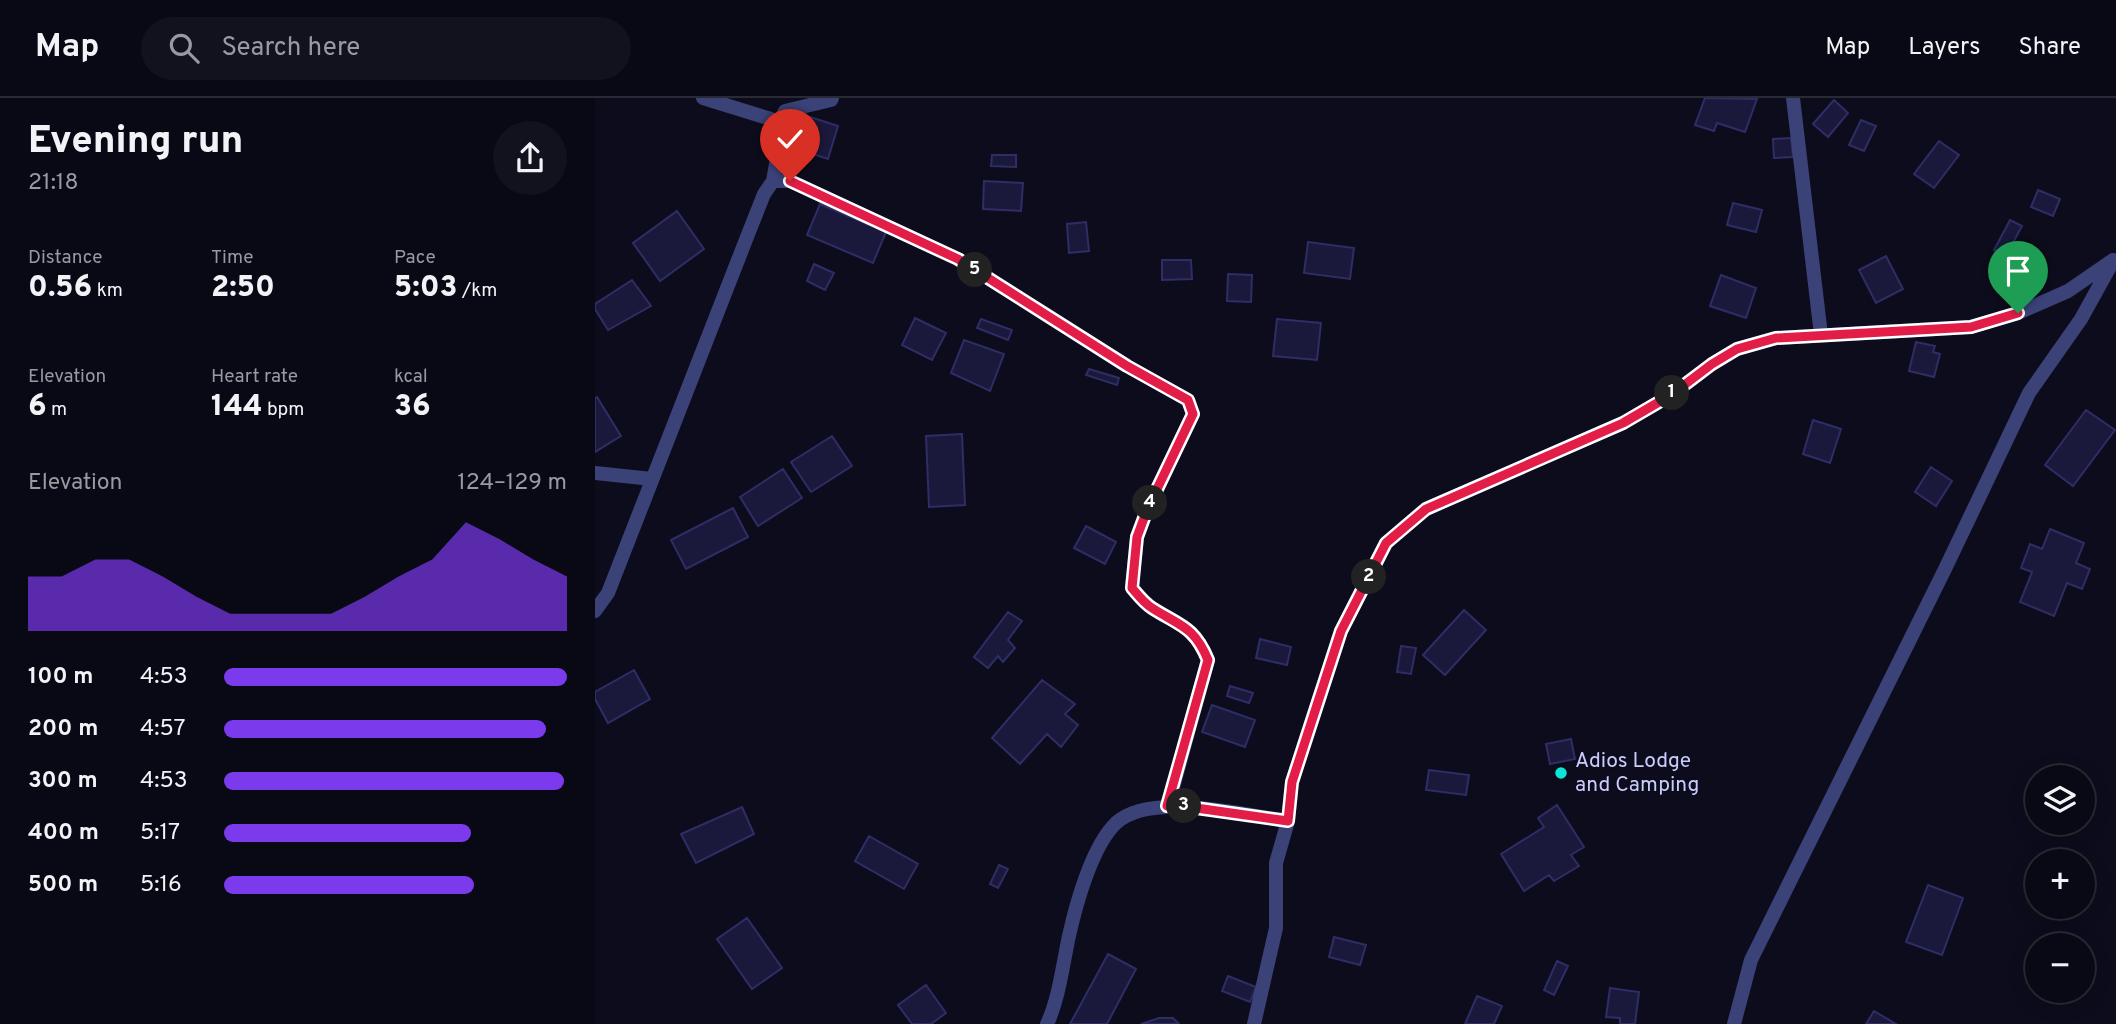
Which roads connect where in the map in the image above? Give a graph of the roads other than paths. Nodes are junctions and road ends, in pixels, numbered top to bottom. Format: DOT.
graph roads {
  1 [pos="702,98"];
  2 [pos="832,98"];
  3 [pos="1793,98"];
  4 [pos="776,128"];
  5 [pos="773,181"];
  6 [pos="2115,259"];
  7 [pos="1821,335"];
  8 [pos="595,473"];
  9 [pos="652,479"];
  10 [pos="595,611"];
  11 [pos="1167,806"];
  12 [pos="1288,821"];
  13 [pos="1047,1024"];
  14 [pos="1254,1024"];
  15 [pos="1734,1024"];
  1 -- 4 [label="street"];
  2 -- 4 [label="street"];
  3 -- 7 [label="street"];
  4 -- 5 [label="street"];
  5 -- 9 [label="street"];
  5 -- 11 [label="street"];
  6 -- 7 [label="street"];
  6 -- 15 [label="street"];
  7 -- 12 [label="street"];
  8 -- 9 [label="street"];
  9 -- 10 [label="street"];
  11 -- 12 [label="street"];
  11 -- 13 [label="street"];
  12 -- 14 [label="street"];
}
